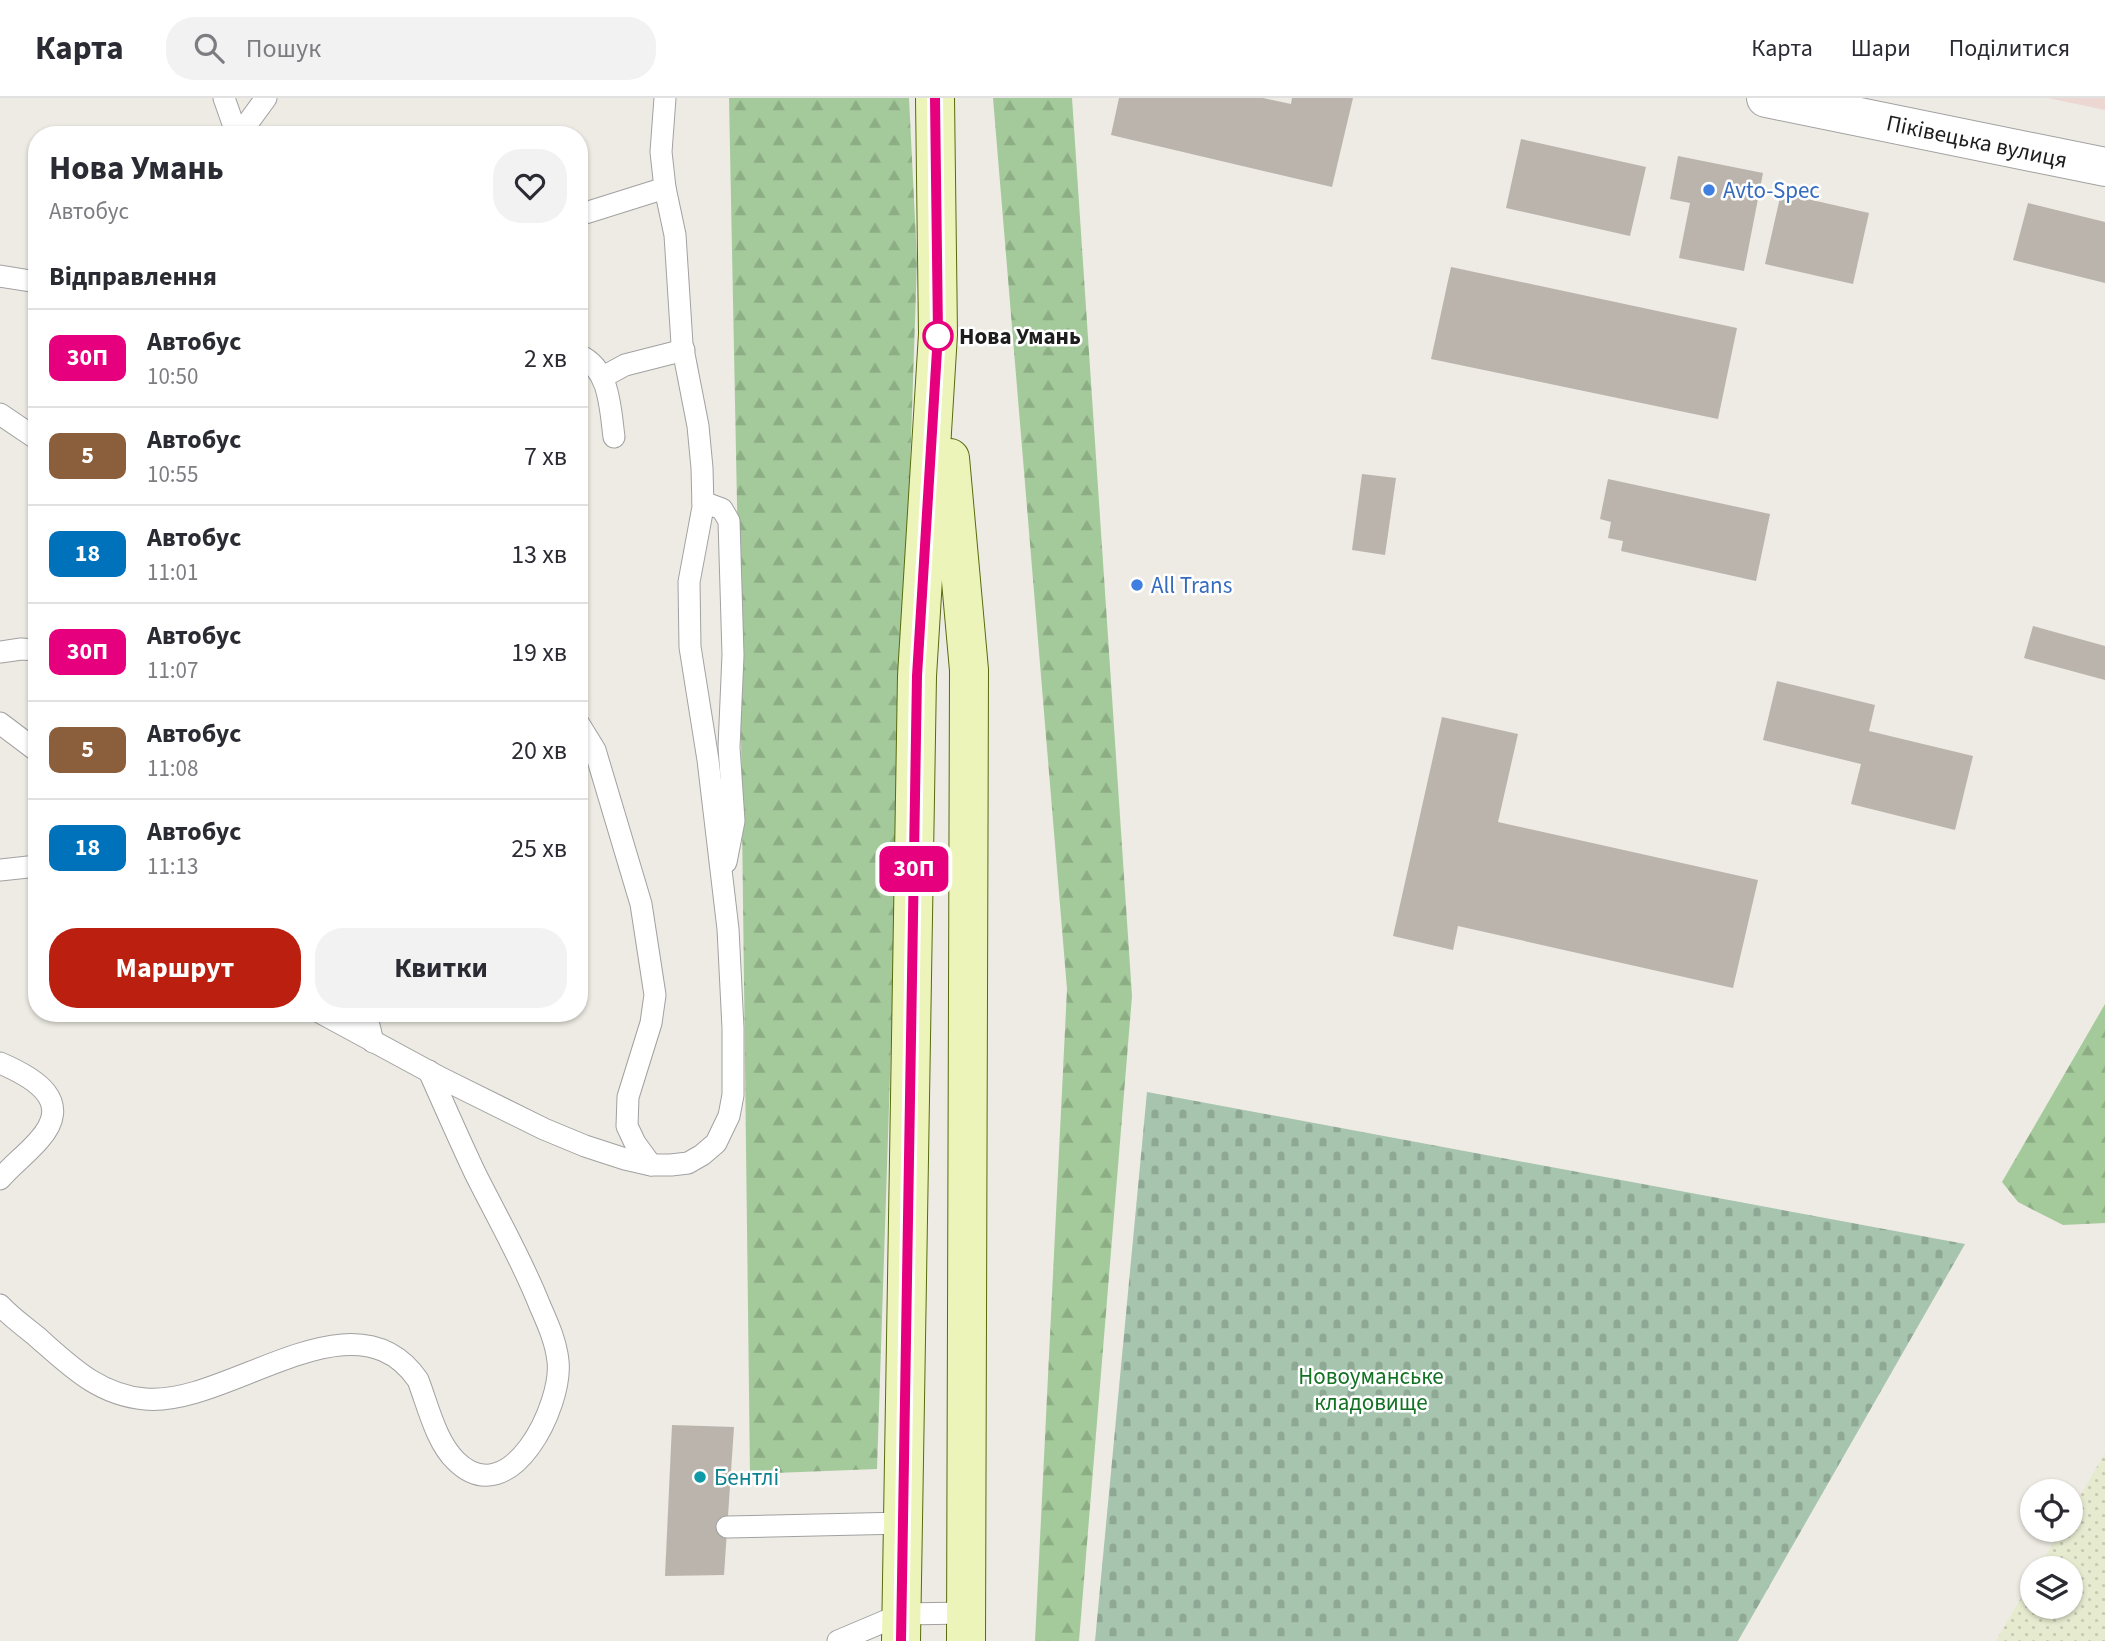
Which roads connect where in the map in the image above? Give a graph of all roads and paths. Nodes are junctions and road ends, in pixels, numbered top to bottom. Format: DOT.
graph roads {
  1 [pos="224,98"];
  2 [pos="266,98"];
  3 [pos="665,98"];
  4 [pos="935,98"];
  5 [pos="1766,98"];
  6 [pos="235,126"];
  7 [pos="245,126"];
  8 [pos="2105,167"];
  9 [pos="665,188"];
  10 [pos="588,212"];
  11 [pos="19,279"];
  12 [pos="0,287"];
  13 [pos="938,334"];
  14 [pos="684,350"];
  15 [pos="588,361"];
  16 [pos="603,377"];
  17 [pos="0,414"];
  18 [pos="28,433"];
  19 [pos="614,437"];
  20 [pos="703,502"];
  21 [pos="28,649"];
  22 [pos="0,652"];
  23 [pos="0,723"];
  24 [pos="588,739"];
  25 [pos="28,744"];
  26 [pos="28,867"];
  27 [pos="0,870"];
  28 [pos="722,876"];
  29 [pos="337,1022"];
  30 [pos="368,1022"];
  31 [pos="373,1042"];
  32 [pos="0,1063"];
  33 [pos="429,1071"];
  34 [pos="652,1165"];
  35 [pos="0,1179"];
  36 [pos="0,1304"];
  37 [pos="904,1523"];
  38 [pos="727,1527"];
  39 [pos="966,1627"];
  40 [pos="902,1628"];
  41 [pos="838,1641"];
  1 -- 6 [label="lane"];
  2 -- 7 [label="lane"];
  3 -- 9 [label="lane"];
  4 -- 13 [label="main road"];
  5 -- 8 [label="street, Піківецька вулиця"];
  9 -- 10 [label="lane"];
  9 -- 14 [label="lane"];
  11 -- 12 [label="lane"];
  13 -- 37 [label="main road"];
  13 -- 39 [label="main road"];
  14 -- 16 [label="lane"];
  14 -- 20 [label="lane"];
  15 -- 16 [label="lane"];
  16 -- 19 [label="lane"];
  17 -- 18 [label="lane"];
  20 -- 28 [label="lane"];
  20 -- 28 [label="lane"];
  21 -- 22 [label="lane"];
  23 -- 25 [label="lane"];
  24 -- 34 [label="lane"];
  26 -- 27 [label="lane"];
  28 -- 34 [label="lane"];
  29 -- 31 [label="lane"];
  30 -- 31 [label="lane"];
  31 -- 33 [label="lane"];
  32 -- 35 [label="lane"];
  33 -- 34 [label="lane"];
  33 -- 36 [label="lane"];
  37 -- 38 [label="lane"];
  37 -- 40 [label="main road"];
  39 -- 40 [label="lane"];
  40 -- 41 [label="lane"];
}
